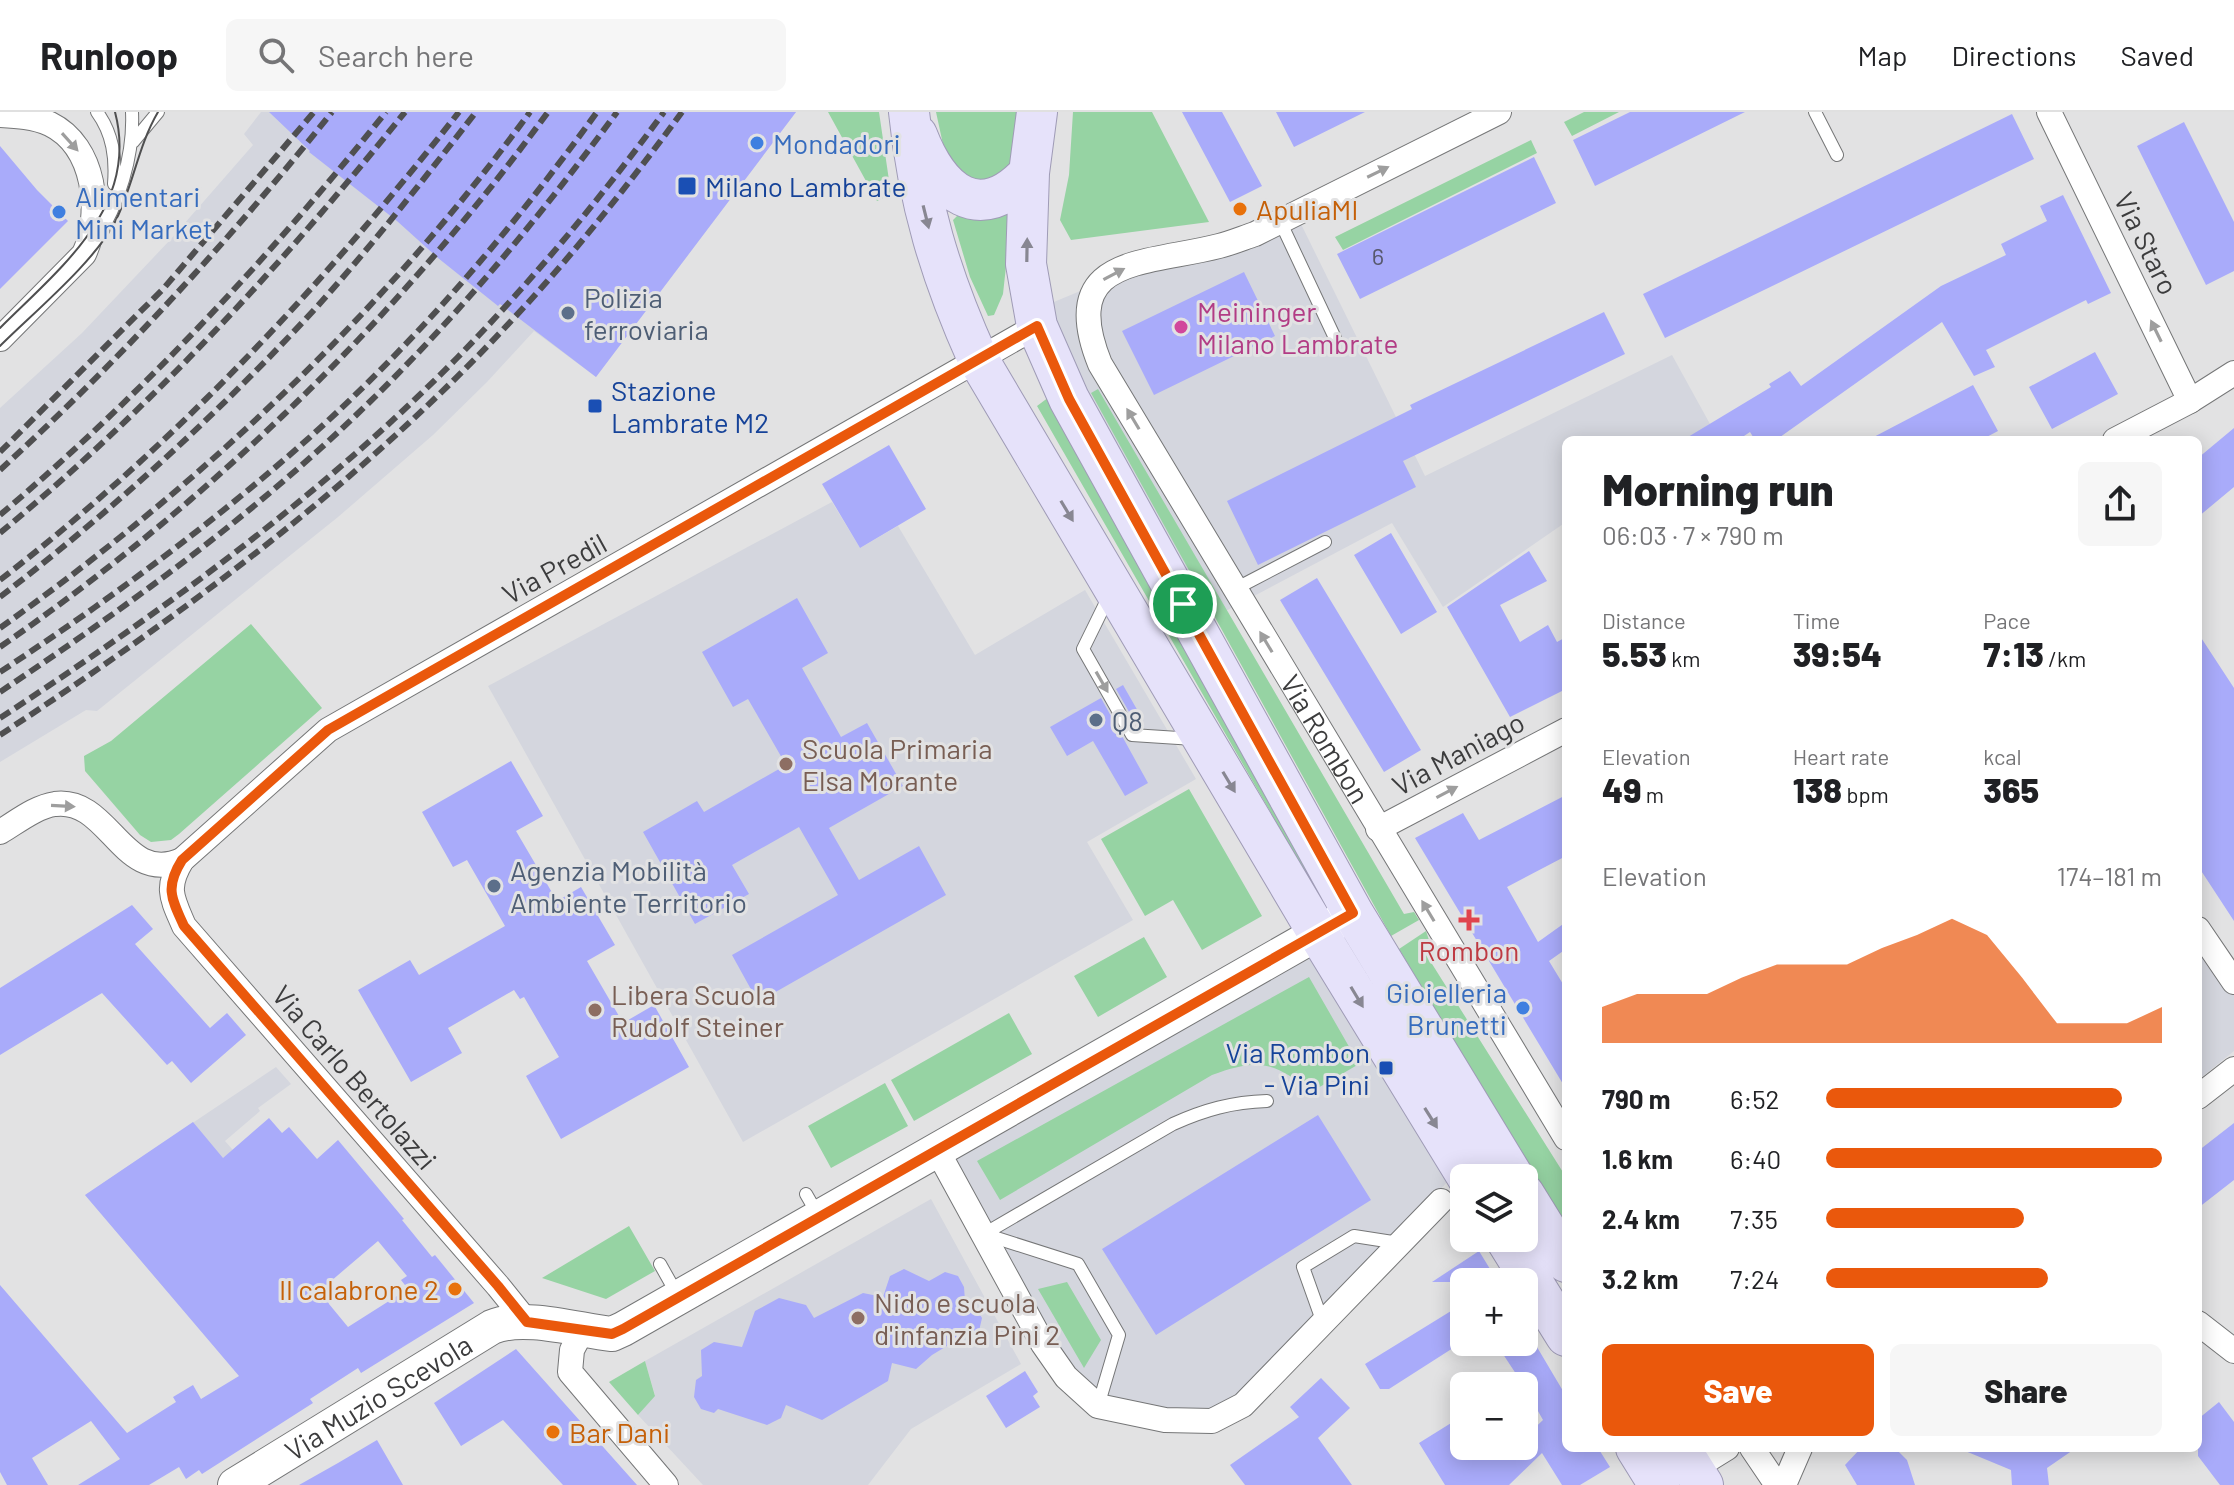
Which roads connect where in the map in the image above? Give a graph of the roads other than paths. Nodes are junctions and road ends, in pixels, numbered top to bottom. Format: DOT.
graph roads {
  1 [pos="97,112"];
  2 [pos="132,112"];
  3 [pos="158,112"];
  4 [pos="909,112"];
  5 [pos="1037,112"];
  6 [pos="1499,112"];
  7 [pos="1815,112"];
  8 [pos="2049,112"];
  9 [pos="0,115"];
  10 [pos="132,145"];
  11 [pos="1837,155"];
  12 [pos="1029,173"];
  13 [pos="113,207"];
  14 [pos="1280,221"];
  15 [pos="84,254"];
  16 [pos="1037,326"];
  17 [pos="1335,338"];
  18 [pos="0,339"];
  19 [pos="978,359"];
  20 [pos="2234,373"];
  21 [pos="2190,401"];
  22 [pos="2123,436"];
  23 [pos="1325,542"];
  24 [pos="1113,588"];
  25 [pos="1235,589"];
  26 [pos="1562,732"];
  27 [pos="1203,740"];
  28 [pos="1378,829"];
  29 [pos="0,832"];
  30 [pos="182,860"];
  31 [pos="1353,913"];
  32 [pos="1318,933"];
  33 [pos="2202,935"];
  34 [pos="2234,982"];
  35 [pos="2234,1069"];
  36 [pos="2202,1094"];
  37 [pos="1267,1101"];
  38 [pos="1562,1123"];
  39 [pos="937,1150"];
  40 [pos="1505,1164"];
  41 [pos="1450,1181"];
  42 [pos="1450,1195"];
  43 [pos="1538,1217"];
  44 [pos="984,1234"];
  45 [pos="1400,1244"];
  46 [pos="1514,1252"];
  47 [pos="1562,1256"];
  48 [pos="660,1264"];
  49 [pos="679,1297"];
  50 [pos="527,1322"];
  51 [pos="1323,1323"];
  52 [pos="2202,1326"];
  53 [pos="1562,1330"];
  54 [pos="582,1331"];
  55 [pos="2234,1351"];
  56 [pos="1098,1406"];
  57 [pos="1643,1452"];
  58 [pos="1720,1452"];
  59 [pos="1755,1452"];
  60 [pos="1798,1452"];
  61 [pos="1680,1474"];
  62 [pos="235,1485"];
  63 [pos="666,1485"];
  64 [pos="1777,1485"];
  65 [pos="1784,1485"];
  1 -- 13 [label="lane"];
  2 -- 10 [label="lane"];
  3 -- 10 [label="lane"];
  4 -- 12 [label="main road"];
  4 -- 19 [label="main road, one-way"];
  5 -- 12 [label="main road, Via Rombon"];
  14 -- 6 [label="street, one-way"];
  7 -- 11 [label="lane"];
  21 -- 8 [label="street, Via Staro, one-way"];
  9 -- 15 [label="street, one-way"];
  10 -- 13 [label="lane"];
  16 -- 12 [label="main road, Via Rombon, one-way"];
  13 -- 15 [label="lane"];
  14 -- 17 [label="lane"];
  25 -- 14 [label="street, Via Rombon, one-way"];
  15 -- 18 [label="street"];
  16 -- 19 [label="street, Via Predil"];
  16 -- 31 [label="main road, Via Rombon"];
  19 -- 24 [label="main road, one-way"];
  19 -- 30 [label="street, Via Predil"];
  20 -- 21 [label="street"];
  21 -- 22 [label="street"];
  23 -- 25 [label="lane"];
  24 -- 27 [label="main road"];
  24 -- 27 [label="lane, one-way"];
  28 -- 25 [label="street, Via Rombon, one-way"];
  28 -- 26 [label="street, Via Maniago, one-way"];
  27 -- 32 [label="main road, one-way"];
  38 -- 28 [label="street, Via Rombon, one-way"];
  29 -- 30 [label="street, one-way"];
  30 -- 50 [label="street, Via Carlo Bertolazzi"];
  31 -- 32 [label="street"];
  31 -- 40 [label="main road, Via Rombon"];
  32 -- 39 [label="street, Via Muzio Scevola"];
  32 -- 41 [label="main road, one-way"];
  33 -- 34 [label="street"];
  35 -- 36 [label="street"];
  37 -- 44 [label="lane"];
  39 -- 44 [label="street"];
  39 -- 49 [label="street, Via Muzio Scevola"];
  42 -- 45 [label="street"];
  43 -- 47 [label="main road"];
  44 -- 56 [label="street"];
  44 -- 56 [label="lane"];
  45 -- 51 [label="street"];
  45 -- 51 [label="lane"];
  46 -- 53 [label="main road"];
  48 -- 49 [label="lane"];
  49 -- 54 [label="street, Via Muzio Scevola"];
  50 -- 54 [label="street, Via Muzio Scevola"];
  50 -- 62 [label="street, Via Muzio Scevola"];
  51 -- 56 [label="street"];
  52 -- 55 [label="street"];
  54 -- 63 [label="street"];
  57 -- 61 [label="main road"];
  58 -- 61 [label="street"];
  59 -- 64 [label="street"];
  60 -- 65 [label="street"];
}
